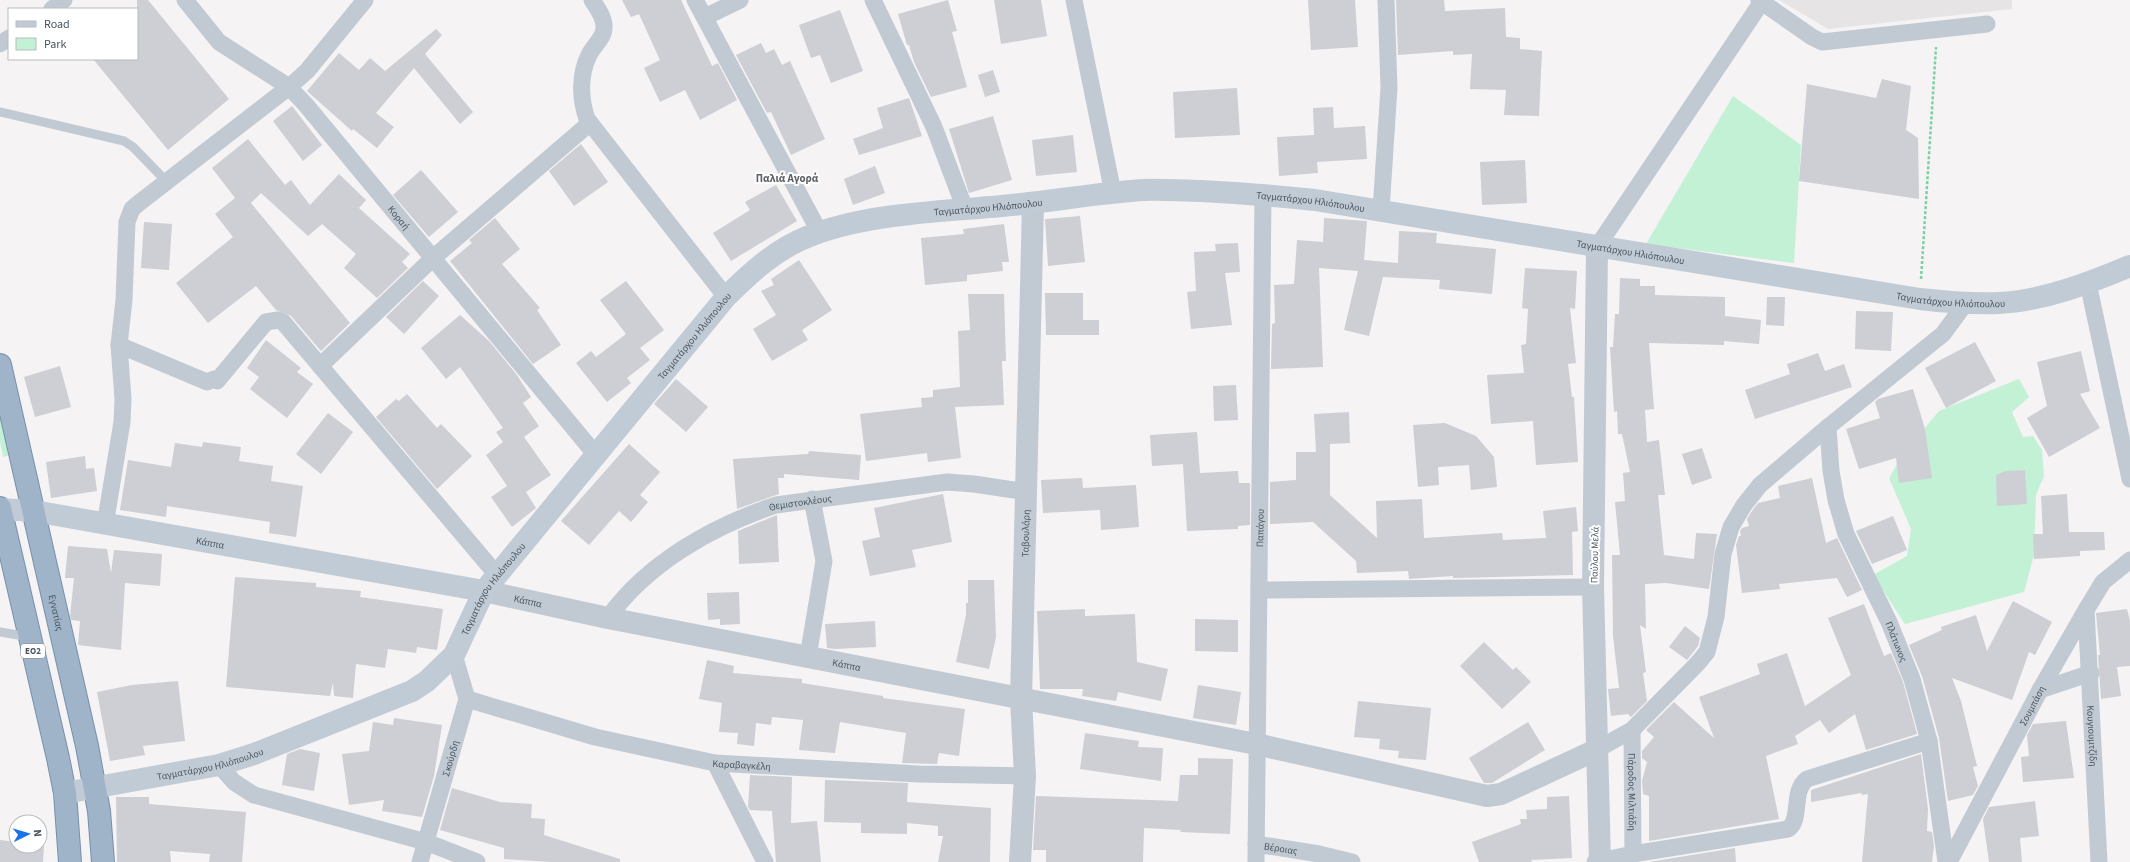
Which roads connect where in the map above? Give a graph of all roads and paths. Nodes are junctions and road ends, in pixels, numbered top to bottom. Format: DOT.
graph roads {
  1 [pos="64,0"];
  2 [pos="185,0"];
  3 [pos="365,0"];
  4 [pos="592,0"];
  5 [pos="694,0"];
  6 [pos="740,0"];
  7 [pos="873,0"];
  8 [pos="1074,0"];
  9 [pos="1386,0"];
  10 [pos="1761,1"];
  11 [pos="53,8"];
  12 [pos="705,17"];
  13 [pos="1987,24"];
  14 [pos="1938,30"];
  15 [pos="289,87"];
  16 [pos="0,112"];
  17 [pos="590,123"];
  18 [pos="167,182"];
  19 [pos="1113,193"];
  20 [pos="1263,194"];
  21 [pos="1034,204"];
  22 [pos="965,209"];
  23 [pos="1381,210"];
  24 [pos="820,233"];
  25 [pos="1597,247"];
  26 [pos="433,258"];
  27 [pos="2130,266"];
  28 [pos="2088,283"];
  29 [pos="726,297"];
  30 [pos="1920,299"];
  31 [pos="1965,304"];
  32 [pos="119,345"];
  33 [pos="0,366"];
  34 [pos="320,366"];
  35 [pos="1828,427"];
  36 [pos="596,455"];
  37 [pos="2130,479"];
  38 [pos="1027,492"];
  39 [pos="812,499"];
  40 [pos="0,508"];
  41 [pos="34,511"];
  42 [pos="105,525"];
  43 [pos="2130,560"];
  44 [pos="491,583"];
  45 [pos="1593,587"];
  46 [pos="1259,590"];
  47 [pos="2086,610"];
  48 [pos="608,618"];
  49 [pos="0,632"];
  50 [pos="30,637"];
  51 [pos="454,655"];
  52 [pos="808,657"];
  53 [pos="2091,673"];
  54 [pos="2040,690"];
  55 [pos="467,699"];
  56 [pos="1021,699"];
  57 [pos="1632,730"];
  58 [pos="1928,741"];
  59 [pos="1256,744"];
  60 [pos="1596,750"];
  61 [pos="715,763"];
  62 [pos="219,765"];
  63 [pos="1025,776"];
  64 [pos="95,787"];
  65 [pos="65,793"];
  66 [pos="426,842"];
  67 [pos="1256,844"];
  68 [pos="1633,854"];
  69 [pos="70,862"];
  70 [pos="103,862"];
  71 [pos="420,862"];
  72 [pos="477,862"];
  73 [pos="765,862"];
  74 [pos="1020,862"];
  75 [pos="1256,862"];
  76 [pos="1352,862"];
  77 [pos="1598,862"];
  78 [pos="1948,862"];
  79 [pos="2100,862"];
  1 -- 11 [label="street"];
  2 -- 15 [label="street, Κοραή"];
  3 -- 15 [label="street"];
  4 -- 17 [label="street"];
  5 -- 12 [label="street"];
  6 -- 12 [label="street"];
  7 -- 22 [label="street"];
  8 -- 19 [label="street"];
  9 -- 23 [label="street"];
  10 -- 14 [label="street"];
  10 -- 25 [label="street"];
  12 -- 24 [label="street"];
  13 -- 14 [label="street"];
  14 -- 30 [label="path"];
  15 -- 18 [label="street"];
  15 -- 26 [label="street, Κοραή"];
  16 -- 18 [label="lane"];
  17 -- 26 [label="street"];
  17 -- 29 [label="street"];
  18 -- 32 [label="street"];
  19 -- 20 [label="main road, Ταγματάρχου Ηλιόπουλου"];
  19 -- 21 [label="main road, Ταγματάρχου Ηλιόπουλου"];
  20 -- 23 [label="main road, Ταγματάρχου Ηλιόπουλου"];
  20 -- 46 [label="street, Παπάγου"];
  21 -- 22 [label="main road, Ταγματάρχου Ηλιόπουλου"];
  21 -- 38 [label="street, Ταβουλάρη"];
  22 -- 24 [label="main road, Ταγματάρχου Ηλιόπουλου"];
  23 -- 25 [label="main road, Ταγματάρχου Ηλιόπουλου"];
  24 -- 29 [label="main road, Ταγματάρχου Ηλιόπουλου"];
  25 -- 30 [label="main road, Ταγματάρχου Ηλιόπουλου"];
  25 -- 45 [label="street, Παύλου Μελά"];
  26 -- 34 [label="street"];
  26 -- 36 [label="street, Κοραή"];
  27 -- 28 [label="main road, Ταγματάρχου Ηλιόπουλου"];
  28 -- 31 [label="main road, Ταγματάρχου Ηλιόπουλου"];
  28 -- 37 [label="street"];
  29 -- 36 [label="main road, Ταγματάρχου Ηλιόπουλου"];
  30 -- 31 [label="main road, Ταγματάρχου Ηλιόπουλου"];
  31 -- 35 [label="street"];
  32 -- 34 [label="street"];
  32 -- 42 [label="street"];
  33 -- 41 [label="highway, Εγνατίας"];
  34 -- 44 [label="street"];
  35 -- 57 [label="street"];
  35 -- 58 [label="street, Πλάτωνος"];
  36 -- 44 [label="main road, Ταγματάρχου Ηλιόπουλου"];
  38 -- 39 [label="street, Θεμιστοκλέους"];
  38 -- 56 [label="street, Ταβουλάρη"];
  39 -- 48 [label="street, Θεμιστοκλέους"];
  39 -- 52 [label="street"];
  40 -- 41 [label="main road, Κάππα"];
  40 -- 50 [label="highway, ΕΟ2"];
  41 -- 42 [label="main road, Κάππα"];
  41 -- 64 [label="highway, Εγνατίας"];
  42 -- 44 [label="main road, Κάππα"];
  43 -- 47 [label="street, Σουμπάση"];
  44 -- 48 [label="street, Κάππα"];
  44 -- 51 [label="main road, Ταγματάρχου Ηλιόπουλου"];
  45 -- 46 [label="street"];
  45 -- 60 [label="street, Παύλου Μελά"];
  46 -- 59 [label="street, Παπάγου"];
  47 -- 53 [label="street, Κουγιουμτζίδη"];
  47 -- 54 [label="street, Σουμπάση"];
  48 -- 52 [label="street, Κάππα"];
  49 -- 50 [label="lane"];
  50 -- 65 [label="highway, ΕΟ2"];
  51 -- 55 [label="street"];
  51 -- 62 [label="main road, Ταγματάρχου Ηλιόπουλου"];
  52 -- 56 [label="street, Κάππα"];
  53 -- 54 [label="street"];
  53 -- 79 [label="street, Κουγιουμτζίδη"];
  54 -- 78 [label="street, Σουμπάση"];
  55 -- 61 [label="street, Καραβαγκέλη"];
  55 -- 66 [label="street, Σκούρδη"];
  56 -- 59 [label="street, Κάππα"];
  56 -- 63 [label="street, Ταβουλάρη"];
  57 -- 60 [label="street"];
  57 -- 68 [label="street, Πάροδος Μιλτιάδη"];
  58 -- 68 [label="street"];
  58 -- 78 [label="street, Πλάτωνος"];
  59 -- 60 [label="street, Κάππα"];
  59 -- 67 [label="street, Παπάγου"];
  60 -- 77 [label="street, Παύλου Μελά"];
  61 -- 63 [label="street, Καραβαγκέλη"];
  61 -- 73 [label="street"];
  62 -- 64 [label="main road, Ταγματάρχου Ηλιόπουλου"];
  62 -- 66 [label="street"];
  63 -- 74 [label="street, Ταβουλάρη"];
  64 -- 65 [label="main road, Ταγματάρχου Ηλιόπουλου"];
  64 -- 70 [label="highway, Εγνατίας"];
  65 -- 69 [label="highway, ΕΟ2"];
  66 -- 71 [label="street, Σκούρδη"];
  66 -- 72 [label="street"];
  67 -- 75 [label="street, Παπάγου"];
  67 -- 76 [label="street, Βέροιας"];
  68 -- 77 [label="street"];
}
